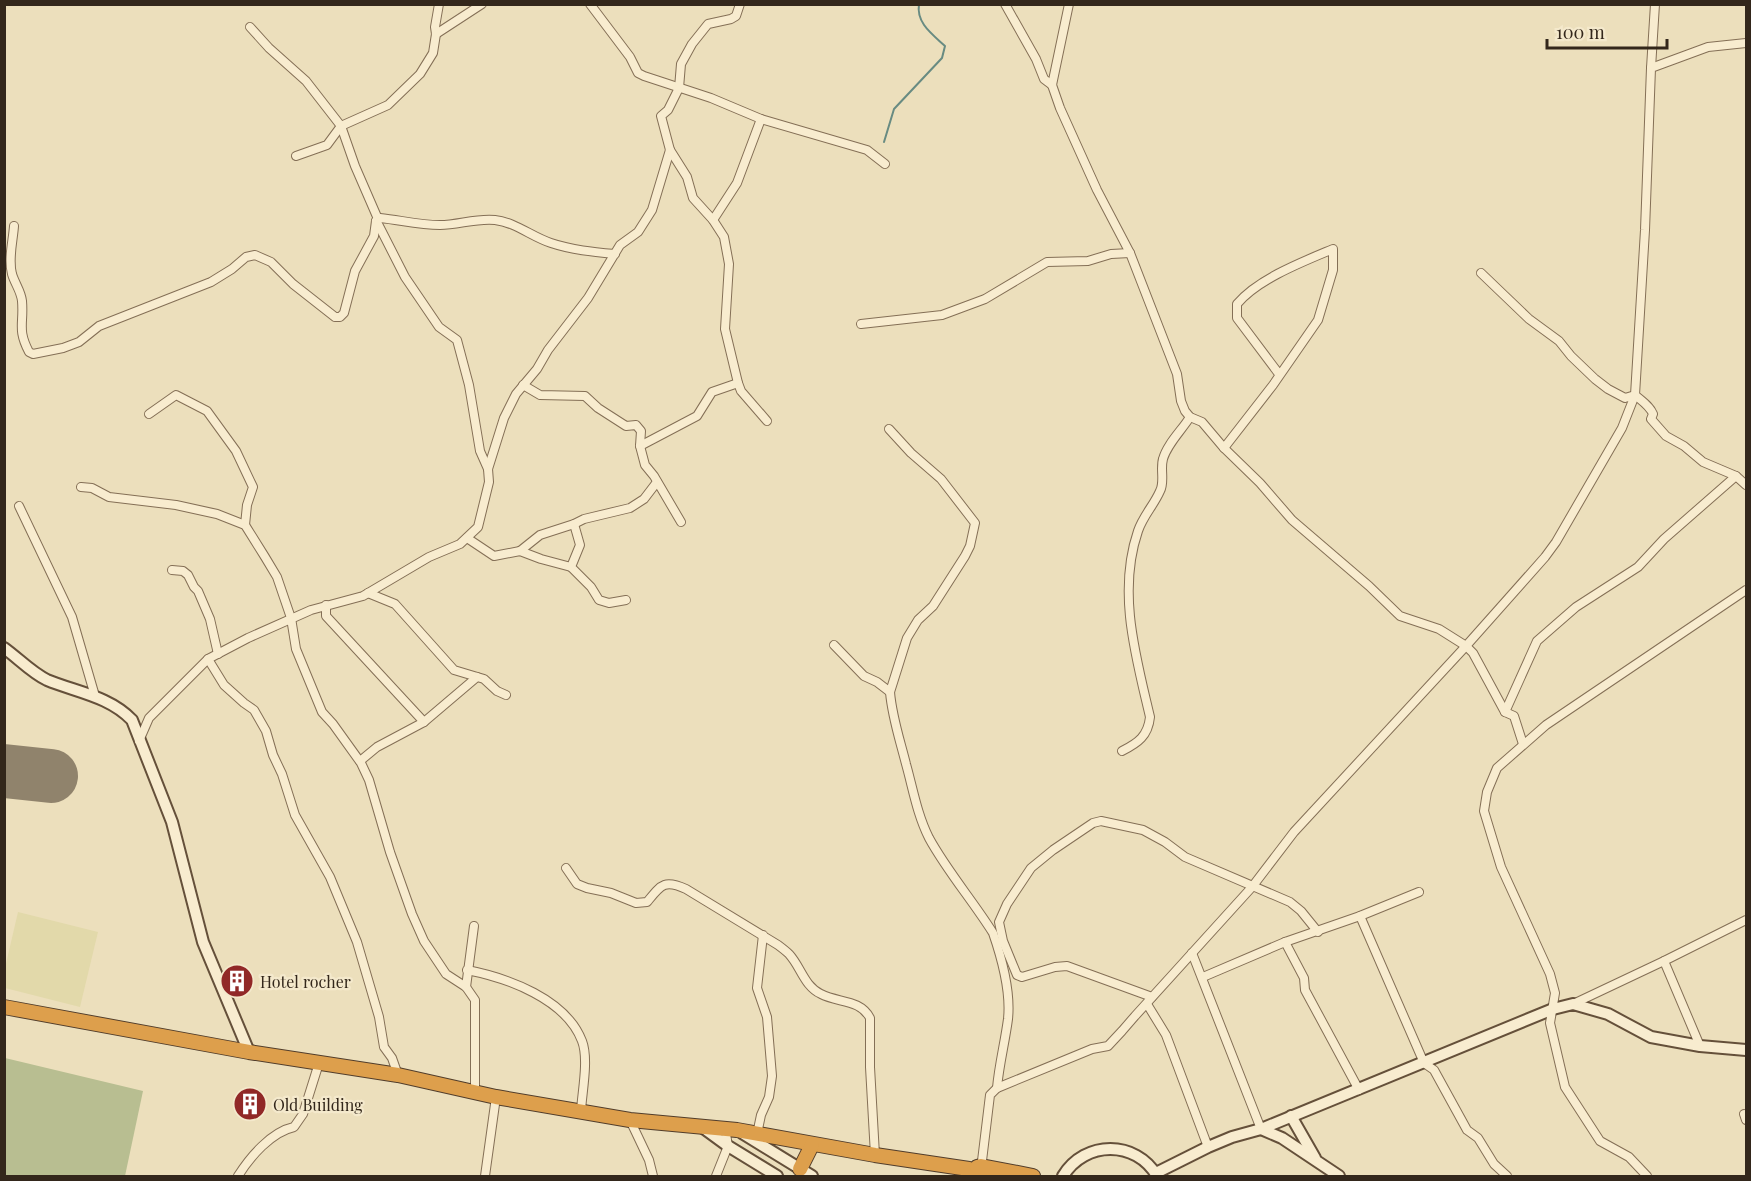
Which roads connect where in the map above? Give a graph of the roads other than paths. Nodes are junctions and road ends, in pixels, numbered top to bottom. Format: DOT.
graph roads {
  1 [pos="439,4"];
  2 [pos="482,4"];
  3 [pos="590,4"];
  4 [pos="740,4"];
  5 [pos="1005,4"];
  6 [pos="1069,4"];
  7 [pos="1655,4"];
  8 [pos="250,27"];
  9 [pos="436,34"];
  10 [pos="1746,43"];
  11 [pos="1651,68"];
  12 [pos="1052,85"];
  13 [pos="679,88"];
  14 [pos="761,119"];
  15 [pos="341,126"];
  16 [pos="670,150"];
  17 [pos="296,156"];
  18 [pos="885,164"];
  19 [pos="377,220"];
  20 [pos="713,220"];
  21 [pos="14,226"];
  22 [pos="1130,253"];
  23 [pos="615,254"];
  24 [pos="1481,273"];
  25 [pos="861,324"];
  26 [pos="1280,374"];
  27 [pos="738,383"];
  28 [pos="523,385"];
  29 [pos="1635,395"];
  30 [pos="149,414"];
  31 [pos="1190,417"];
  32 [pos="767,421"];
  33 [pos="889,429"];
  34 [pos="640,446"];
  35 [pos="1224,448"];
  36 [pos="488,469"];
  37 [pos="1736,476"];
  38 [pos="657,482"];
  39 [pos="1746,485"];
  40 [pos="81,487"];
  41 [pos="18,507"];
  42 [pos="681,522"];
  43 [pos="574,524"];
  44 [pos="244,525"];
  45 [pos="467,538"];
  46 [pos="520,551"];
  47 [pos="571,567"];
  48 [pos="172,570"];
  49 [pos="1746,590"];
  50 [pos="368,592"];
  51 [pos="626,600"];
  52 [pos="326,605"];
  53 [pos="291,618"];
  54 [pos="834,645"];
  55 [pos="1466,646"];
  56 [pos="4,648"];
  57 [pos="218,654"];
  58 [pos="208,659"];
  59 [pos="477,677"];
  60 [pos="890,692"];
  61 [pos="506,695"];
  62 [pos="95,696"];
  63 [pos="1505,712"];
  64 [pos="424,722"];
  65 [pos="139,741"];
  66 [pos="1523,744"];
  67 [pos="1122,751"];
  68 [pos="360,761"];
  69 [pos="566,868"];
  70 [pos="1252,887"];
  71 [pos="1419,892"];
  72 [pos="1360,916"];
  73 [pos="1746,920"];
  74 [pos="474,926"];
  75 [pos="1318,932"];
  76 [pos="763,935"];
  77 [pos="1285,942"];
  78 [pos="1192,953"];
  79 [pos="1664,961"];
  80 [pos="467,970"];
  81 [pos="1203,977"];
  82 [pos="466,987"];
  83 [pos="1152,997"];
  84 [pos="1147,1004"];
  85 [pos="1573,1004"];
  86 [pos="4,1007"];
  87 [pos="1553,1009"];
  88 [pos="1700,1046"];
  89 [pos="1746,1050"];
  90 [pos="249,1052"];
  91 [pos="319,1063"];
  92 [pos="1424,1063"];
  93 [pos="398,1076"];
  94 [pos="997,1088"];
  95 [pos="1359,1090"];
  96 [pos="475,1093"];
  97 [pos="496,1097"];
  98 [pos="581,1111"];
  99 [pos="1291,1116"];
  100 [pos="630,1120"];
  101 [pos="700,1125"];
  102 [pos="731,1129"];
  103 [pos="1261,1130"];
  104 [pos="757,1134"];
  105 [pos="812,1145"];
  106 [pos="728,1146"];
  107 [pos="1208,1147"];
  108 [pos="875,1155"];
  109 [pos="1317,1162"];
  110 [pos="979,1172"];
  111 [pos="806,1173"];
  112 [pos="1157,1175"];
  113 [pos="238,1176"];
  114 [pos="485,1176"];
  115 [pos="653,1176"];
  116 [pos="716,1176"];
  117 [pos="777,1176"];
  118 [pos="1033,1176"];
  119 [pos="1063,1176"];
  120 [pos="1339,1176"];
  121 [pos="1507,1176"];
  122 [pos="1647,1176"];
  1 -- 9 [label="street"];
  2 -- 9 [label="street"];
  3 -- 13 [label="street"];
  4 -- 13 [label="street"];
  5 -- 12 [label="street"];
  6 -- 12 [label="street"];
  7 -- 11 [label="street"];
  8 -- 15 [label="street"];
  9 -- 15 [label="street"];
  10 -- 11 [label="street"];
  11 -- 29 [label="street"];
  12 -- 22 [label="street"];
  13 -- 14 [label="street"];
  13 -- 16 [label="street"];
  14 -- 18 [label="street"];
  14 -- 20 [label="street"];
  15 -- 17 [label="street"];
  15 -- 19 [label="street"];
  16 -- 20 [label="street"];
  16 -- 23 [label="street"];
  19 -- 21 [label="street"];
  19 -- 23 [label="street"];
  19 -- 36 [label="street"];
  20 -- 27 [label="street"];
  22 -- 25 [label="street"];
  22 -- 31 [label="street"];
  23 -- 28 [label="street"];
  24 -- 29 [label="street"];
  26 -- 26 [label="street"];
  26 -- 35 [label="street"];
  27 -- 32 [label="street"];
  27 -- 34 [label="street"];
  28 -- 34 [label="street"];
  28 -- 36 [label="street"];
  29 -- 37 [label="street"];
  29 -- 55 [label="street"];
  30 -- 44 [label="street"];
  31 -- 35 [label="street"];
  31 -- 67 [label="street"];
  33 -- 60 [label="street"];
  34 -- 38 [label="street"];
  35 -- 55 [label="street"];
  36 -- 45 [label="street"];
  37 -- 39 [label="street"];
  37 -- 63 [label="street"];
  38 -- 42 [label="street"];
  38 -- 43 [label="street"];
  40 -- 44 [label="street"];
  41 -- 62 [label="street"];
  43 -- 46 [label="street"];
  43 -- 47 [label="street"];
  44 -- 53 [label="street"];
  45 -- 46 [label="street"];
  45 -- 50 [label="street"];
  46 -- 47 [label="street"];
  47 -- 51 [label="street"];
  48 -- 57 [label="street"];
  49 -- 66 [label="street"];
  50 -- 52 [label="street"];
  50 -- 59 [label="street"];
  52 -- 53 [label="street"];
  52 -- 64 [label="street"];
  53 -- 57 [label="street"];
  53 -- 68 [label="street"];
  54 -- 60 [label="street"];
  55 -- 63 [label="street"];
  55 -- 70 [label="street"];
  56 -- 62 [label="street"];
  57 -- 58 [label="street"];
  58 -- 65 [label="street"];
  58 -- 93 [label="street"];
  59 -- 61 [label="street"];
  59 -- 64 [label="street"];
  60 -- 94 [label="street"];
  62 -- 65 [label="street"];
  63 -- 66 [label="street"];
  64 -- 68 [label="street"];
  65 -- 90 [label="street"];
  66 -- 87 [label="street"];
  68 -- 82 [label="street"];
  69 -- 76 [label="street"];
  70 -- 75 [label="street"];
  70 -- 78 [label="street"];
  70 -- 83 [label="street"];
  71 -- 72 [label="street"];
  72 -- 75 [label="street"];
  72 -- 92 [label="street"];
  73 -- 79 [label="street"];
  74 -- 80 [label="street"];
  75 -- 77 [label="street"];
  76 -- 104 [label="street"];
  76 -- 108 [label="street"];
  77 -- 81 [label="street"];
  77 -- 95 [label="street"];
  78 -- 81 [label="street"];
  78 -- 83 [label="street"];
  79 -- 85 [label="street"];
  79 -- 88 [label="street"];
  80 -- 82 [label="street"];
  80 -- 98 [label="street"];
  81 -- 103 [label="street"];
  82 -- 96 [label="street"];
  83 -- 84 [label="street"];
  84 -- 94 [label="street"];
  84 -- 107 [label="street"];
  85 -- 87 [label="street"];
  85 -- 88 [label="street"];
  86 -- 90 [label="highway"];
  87 -- 92 [label="street"];
  87 -- 122 [label="street"];
  88 -- 89 [label="street"];
  90 -- 91 [label="highway"];
  91 -- 93 [label="highway"];
  91 -- 113 [label="street"];
  92 -- 95 [label="street"];
  92 -- 121 [label="street"];
  93 -- 96 [label="highway"];
  94 -- 110 [label="street"];
  95 -- 99 [label="street"];
  96 -- 97 [label="highway"];
  97 -- 98 [label="highway"];
  97 -- 114 [label="street"];
  98 -- 100 [label="highway"];
  99 -- 103 [label="street"];
  99 -- 109 [label="street"];
  100 -- 101 [label="highway"];
  100 -- 115 [label="street"];
  101 -- 102 [label="highway"];
  101 -- 106 [label="street"];
  102 -- 104 [label="highway"];
  102 -- 106 [label="street"];
  102 -- 111 [label="street"];
  103 -- 107 [label="street"];
  103 -- 109 [label="street"];
  104 -- 105 [label="highway"];
  105 -- 108 [label="highway"];
  105 -- 111 [label="highway"];
  106 -- 116 [label="street"];
  106 -- 117 [label="street"];
  107 -- 112 [label="street"];
  108 -- 110 [label="highway"];
  109 -- 120 [label="street"];
  110 -- 118 [label="highway"];
  112 -- 119 [label="street"];
}
